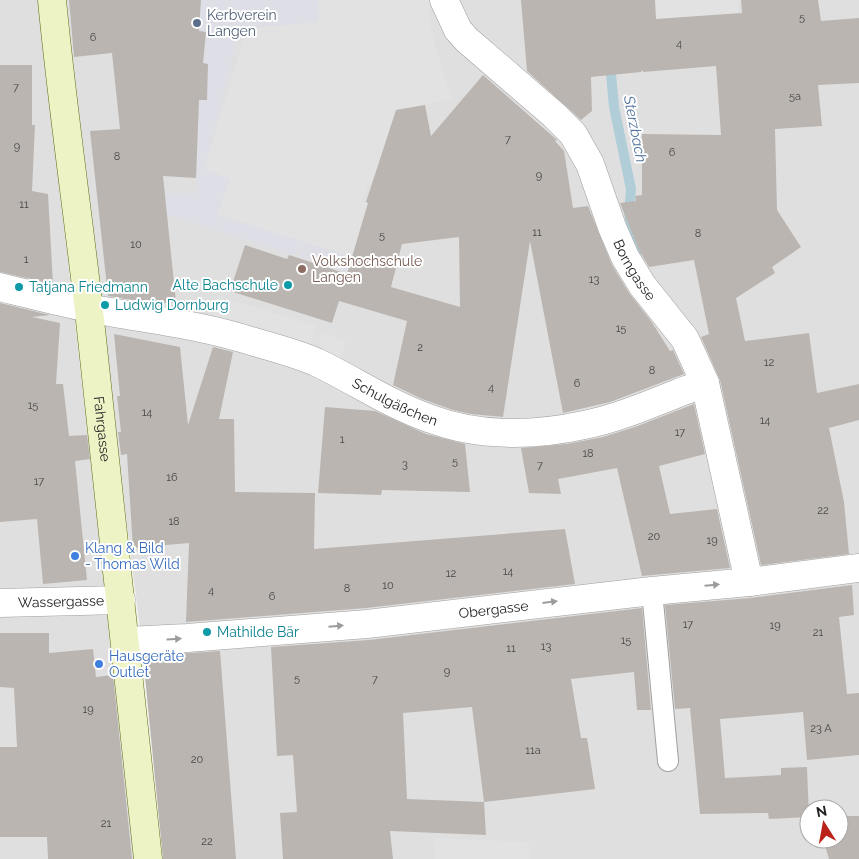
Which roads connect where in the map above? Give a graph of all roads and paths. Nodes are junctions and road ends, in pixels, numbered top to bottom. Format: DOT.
graph roads {
  1 [pos="52,0"];
  2 [pos="444,0"];
  3 [pos="0,287"];
  4 [pos="89,308"];
  5 [pos="705,383"];
  6 [pos="859,568"];
  7 [pos="749,582"];
  8 [pos="652,591"];
  9 [pos="121,600"];
  10 [pos="0,603"];
  11 [pos="126,641"];
  12 [pos="668,760"];
  13 [pos="148,859"];
  1 -- 4 [label="main road, Fahrgasse"];
  2 -- 5 [label="street, Borngasse"];
  3 -- 4 [label="street, Schulgäßchen"];
  4 -- 5 [label="street, Schulgäßchen"];
  4 -- 9 [label="main road, Fahrgasse"];
  5 -- 7 [label="street, Borngasse"];
  6 -- 7 [label="street, Obergasse"];
  8 -- 7 [label="street, Obergasse, one-way"];
  11 -- 8 [label="street, Obergasse, one-way"];
  8 -- 12 [label="lane"];
  9 -- 10 [label="street, Wassergasse"];
  9 -- 11 [label="main road, Fahrgasse"];
  11 -- 13 [label="main road, Fahrgasse"];
}
